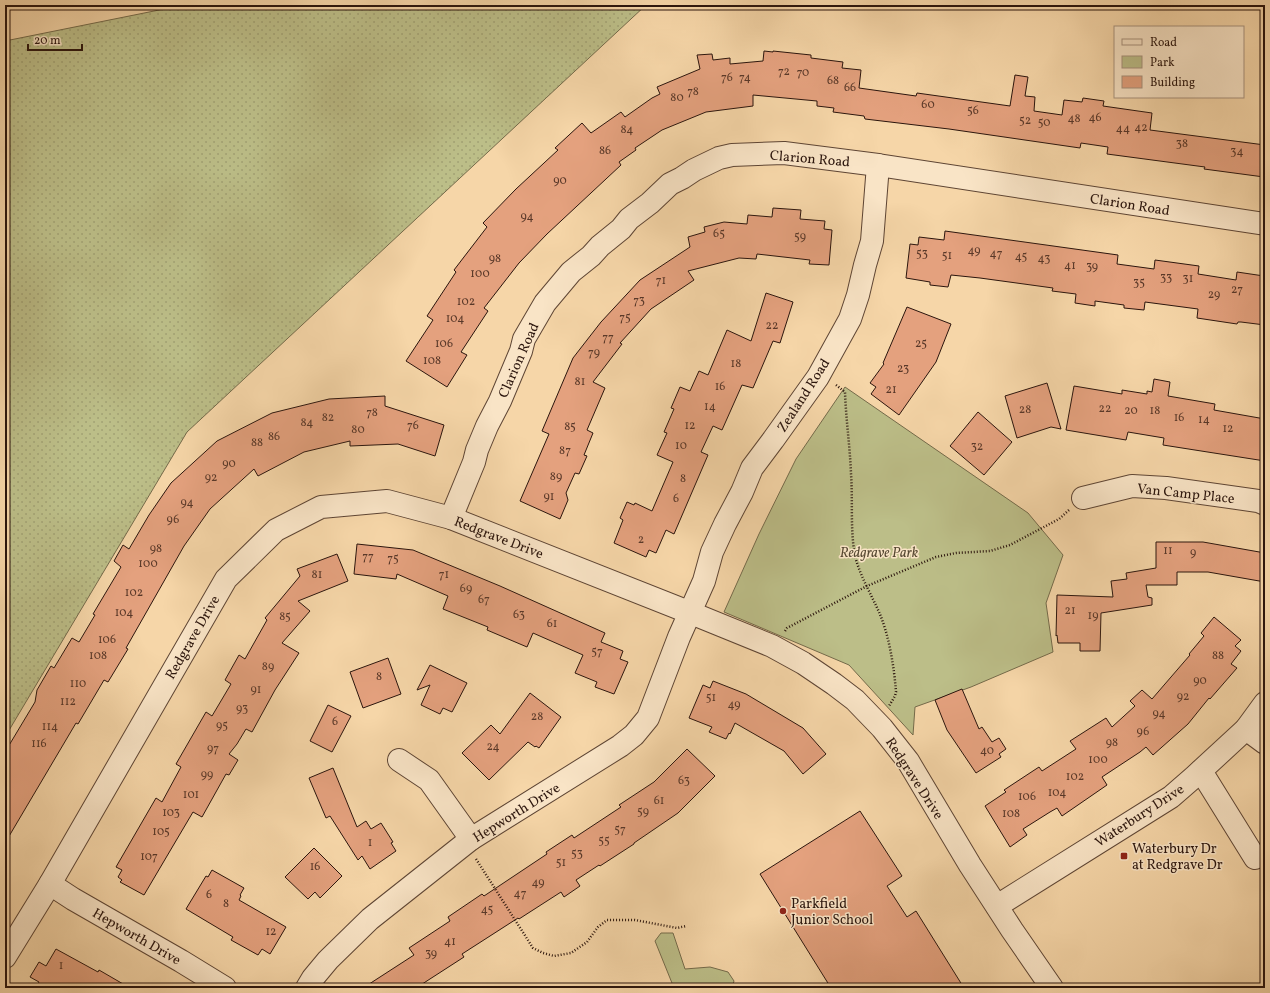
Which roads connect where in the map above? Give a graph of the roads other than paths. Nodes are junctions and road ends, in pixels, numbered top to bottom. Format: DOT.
graph roads {
  1 [pos="878,165"];
  2 [pos="1265,224"];
  3 [pos="1083,498"];
  4 [pos="1265,504"];
  5 [pos="451,518"];
  6 [pos="690,613"];
  7 [pos="1265,703"];
  8 [pos="1246,729"];
  9 [pos="1265,743"];
  10 [pos="400,760"];
  11 [pos="1201,771"];
  12 [pos="468,842"];
  13 [pos="1255,858"];
  14 [pos="50,884"];
  15 [pos="997,906"];
  16 [pos="5,957"];
  17 [pos="225,988"];
  18 [pos="307,988"];
  19 [pos="1052,988"];
  1 -- 2 [label="street, Clarion Road"];
  1 -- 5 [label="street, Clarion Road"];
  1 -- 6 [label="street, Zealand Road"];
  3 -- 4 [label="street, Van Camp Place"];
  5 -- 6 [label="street, Redgrave Drive"];
  5 -- 14 [label="street, Redgrave Drive"];
  6 -- 12 [label="street, Hepworth Drive"];
  6 -- 15 [label="street, Redgrave Drive"];
  7 -- 8 [label="street, Waterbury Drive"];
  8 -- 9 [label="street"];
  8 -- 11 [label="street, Waterbury Drive"];
  10 -- 12 [label="street"];
  11 -- 13 [label="street"];
  11 -- 15 [label="street, Waterbury Drive"];
  12 -- 18 [label="street, Hepworth Drive"];
  14 -- 16 [label="street, Redgrave Drive"];
  14 -- 17 [label="street, Hepworth Drive"];
  15 -- 19 [label="street, Redgrave Drive"];
}
